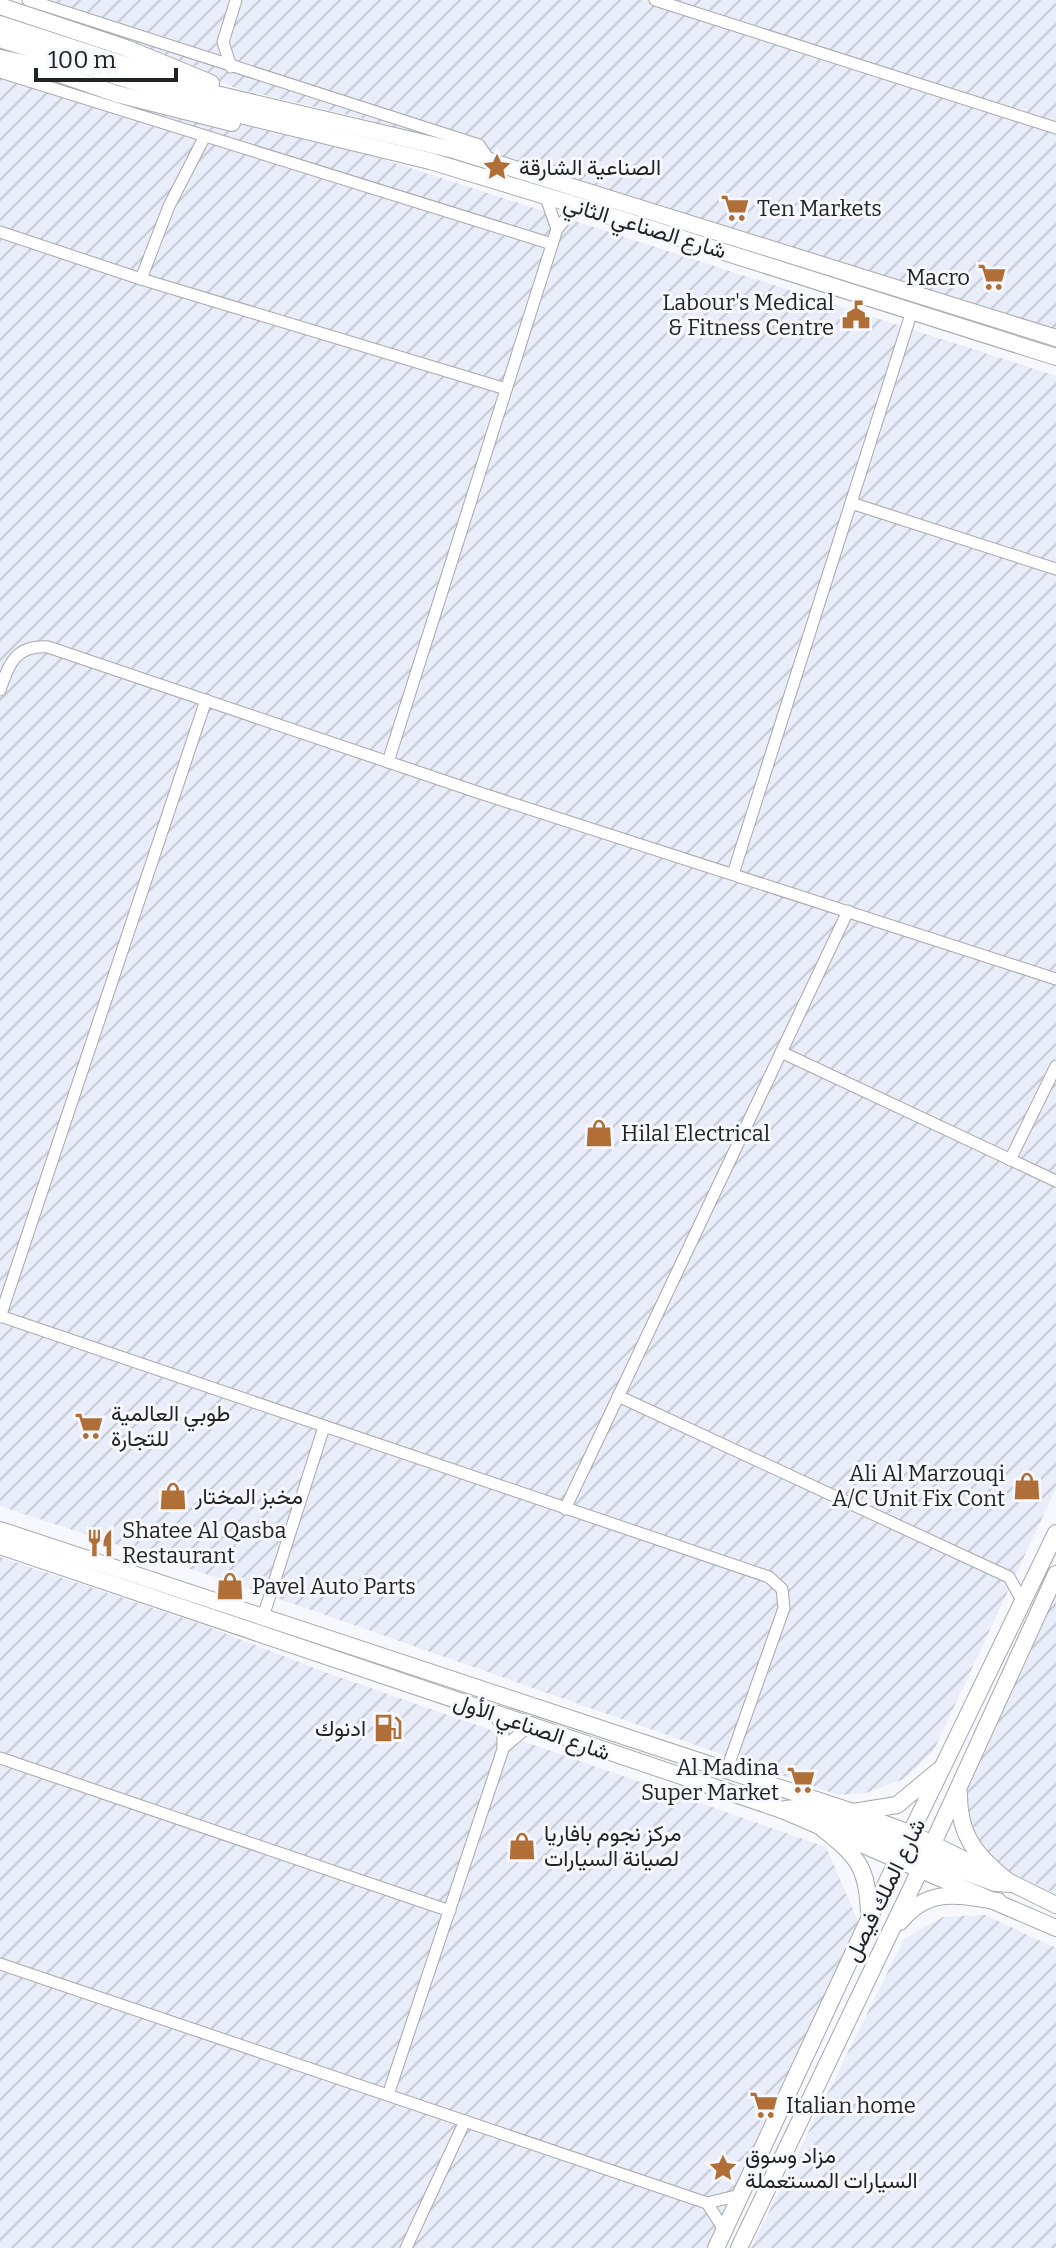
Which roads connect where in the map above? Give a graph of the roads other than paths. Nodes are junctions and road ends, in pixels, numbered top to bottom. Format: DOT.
graph roads {
  1 [pos="28,0"];
  2 [pos="236,0"];
  3 [pos="655,0"];
  4 [pos="0,6"];
  5 [pos="0,24"];
  6 [pos="0,39"];
  7 [pos="223,42"];
  8 [pos="0,57"];
  9 [pos="199,57"];
  10 [pos="231,67"];
  11 [pos="45,70"];
  12 [pos="0,72"];
  13 [pos="261,103"];
  14 [pos="288,127"];
  15 [pos="1056,128"];
  16 [pos="205,136"];
  17 [pos="490,161"];
  18 [pos="545,195"];
  19 [pos="582,207"];
  20 [pos="557,229"];
  21 [pos="0,232"];
  22 [pos="552,244"];
  23 [pos="141,279"];
  24 [pos="912,311"];
  25 [pos="1056,338"];
  26 [pos="1056,357"];
  27 [pos="506,389"];
  28 [pos="851,503"];
  29 [pos="1056,569"];
  30 [pos="0,690"];
  31 [pos="206,700"];
  32 [pos="388,762"];
  33 [pos="733,874"];
  34 [pos="848,911"];
  35 [pos="1056,979"];
  36 [pos="781,1052"];
  37 [pos="1056,1066"];
  38 [pos="1010,1160"];
  39 [pos="1056,1181"];
  40 [pos="0,1317"];
  41 [pos="618,1396"];
  42 [pos="324,1427"];
  43 [pos="565,1509"];
  44 [pos="0,1530"];
  45 [pos="1056,1533"];
  46 [pos="0,1546"];
  47 [pos="1038,1569"];
  48 [pos="1056,1574"];
  49 [pos="1009,1577"];
  50 [pos="1023,1602"];
  51 [pos="263,1617"];
  52 [pos="495,1714"];
  53 [pos="529,1726"];
  54 [pos="503,1749"];
  55 [pos="0,1758"];
  56 [pos="945,1764"];
  57 [pos="727,1769"];
  58 [pos="959,1787"];
  59 [pos="782,1810"];
  60 [pos="853,1812"];
  61 [pos="822,1828"];
  62 [pos="906,1847"];
  63 [pos="927,1856"];
  64 [pos="1011,1884"];
  65 [pos="998,1901"];
  66 [pos="1056,1905"];
  67 [pos="450,1911"];
  68 [pos="869,1919"];
  69 [pos="1056,1928"];
  70 [pos="885,1942"];
  71 [pos="0,1964"];
  72 [pos="388,2095"];
  73 [pos="465,2121"];
  74 [pos="740,2195"];
  75 [pos="707,2203"];
  76 [pos="750,2226"];
  77 [pos="725,2231"];
  78 [pos="406,2248"];
  79 [pos="716,2248"];
  80 [pos="739,2248"];
  81 [pos="754,2248"];
  1 -- 9 [label="street"];
  2 -- 7 [label="street"];
  3 -- 15 [label="street"];
  4 -- 13 [label="main road"];
  5 -- 13 [label="main road, شارع الصناعي الثاني"];
  6 -- 14 [label="main road, شارع الصناعي الثاني"];
  7 -- 9 [label="street"];
  7 -- 10 [label="street"];
  8 -- 11 [label="highway"];
  9 -- 10 [label="street"];
  10 -- 17 [label="street"];
  11 -- 14 [label="main road"];
  12 -- 16 [label="street"];
  13 -- 17 [label="main road, شارع الصناعي الثاني"];
  14 -- 18 [label="main road, شارع الصناعي الثاني"];
  16 -- 22 [label="street"];
  16 -- 23 [label="street"];
  17 -- 25 [label="main road, شارع الصناعي الثاني"];
  18 -- 19 [label="main road, شارع الصناعي الثاني"];
  18 -- 20 [label="street"];
  19 -- 20 [label="street"];
  19 -- 24 [label="main road, شارع الصناعي الثاني"];
  20 -- 22 [label="street"];
  21 -- 23 [label="street"];
  22 -- 27 [label="street"];
  23 -- 27 [label="street"];
  24 -- 26 [label="main road, شارع الصناعي الثاني"];
  24 -- 28 [label="street"];
  27 -- 32 [label="street"];
  28 -- 29 [label="street"];
  28 -- 33 [label="street"];
  30 -- 31 [label="street"];
  31 -- 32 [label="street"];
  31 -- 40 [label="street"];
  32 -- 33 [label="street"];
  33 -- 34 [label="street"];
  34 -- 35 [label="street"];
  34 -- 36 [label="street"];
  36 -- 38 [label="street"];
  36 -- 41 [label="street"];
  37 -- 38 [label="street"];
  38 -- 39 [label="street"];
  40 -- 42 [label="street"];
  41 -- 43 [label="street"];
  41 -- 49 [label="street"];
  42 -- 43 [label="street"];
  42 -- 51 [label="street"];
  43 -- 57 [label="street"];
  44 -- 51 [label="main road, شارع الصناعي الأول"];
  45 -- 47 [label="main road, شارع الملك فيصل"];
  46 -- 52 [label="main road, شارع الصناعي الأول"];
  47 -- 49 [label="street"];
  47 -- 50 [label="main road, شارع الملك فيصل"];
  48 -- 58 [label="main road, شارع الملك فيصل"];
  49 -- 50 [label="street"];
  50 -- 56 [label="main road, شارع الملك فيصل"];
  51 -- 57 [label="main road, شارع الصناعي الأول"];
  52 -- 53 [label="main road, شارع الصناعي الأول"];
  52 -- 54 [label="street"];
  53 -- 54 [label="street"];
  53 -- 59 [label="main road, شارع الصناعي الأول"];
  54 -- 67 [label="street"];
  55 -- 67 [label="street"];
  56 -- 60 [label="main road"];
  56 -- 62 [label="main road, شارع الملك فيصل"];
  57 -- 60 [label="main road, شارع الصناعي الأول"];
  58 -- 63 [label="main road, شارع الملك فيصل"];
  58 -- 64 [label="main road"];
  59 -- 61 [label="main road, شارع الصناعي الأول"];
  59 -- 62 [label="main road"];
  60 -- 62 [label="main road, شارع الصناعي الأول"];
  61 -- 62 [label="main road, شارع الصناعي الأول"];
  61 -- 68 [label="main road"];
  62 -- 63 [label="main road"];
  62 -- 63 [label="main road, شارع الصناعي الأول"];
  62 -- 68 [label="main road, شارع الملك فيصل"];
  63 -- 64 [label="main road"];
  63 -- 65 [label="main road, شارع الصناعي الأول"];
  63 -- 70 [label="main road, شارع الملك فيصل"];
  64 -- 66 [label="main road"];
  65 -- 69 [label="main road, شارع الصناعي الأول"];
  65 -- 70 [label="main road"];
  67 -- 72 [label="street"];
  68 -- 74 [label="main road, شارع الملك فيصل"];
  70 -- 76 [label="main road, شارع الملك فيصل"];
  71 -- 72 [label="street"];
  72 -- 73 [label="street"];
  73 -- 75 [label="street"];
  73 -- 78 [label="street"];
  74 -- 75 [label="street"];
  74 -- 77 [label="main road, شارع الملك فيصل"];
  75 -- 77 [label="street"];
  76 -- 80 [label="main road, شارع الملك فيصل"];
  76 -- 81 [label="street"];
  77 -- 79 [label="main road, شارع الملك فيصل"];
}
